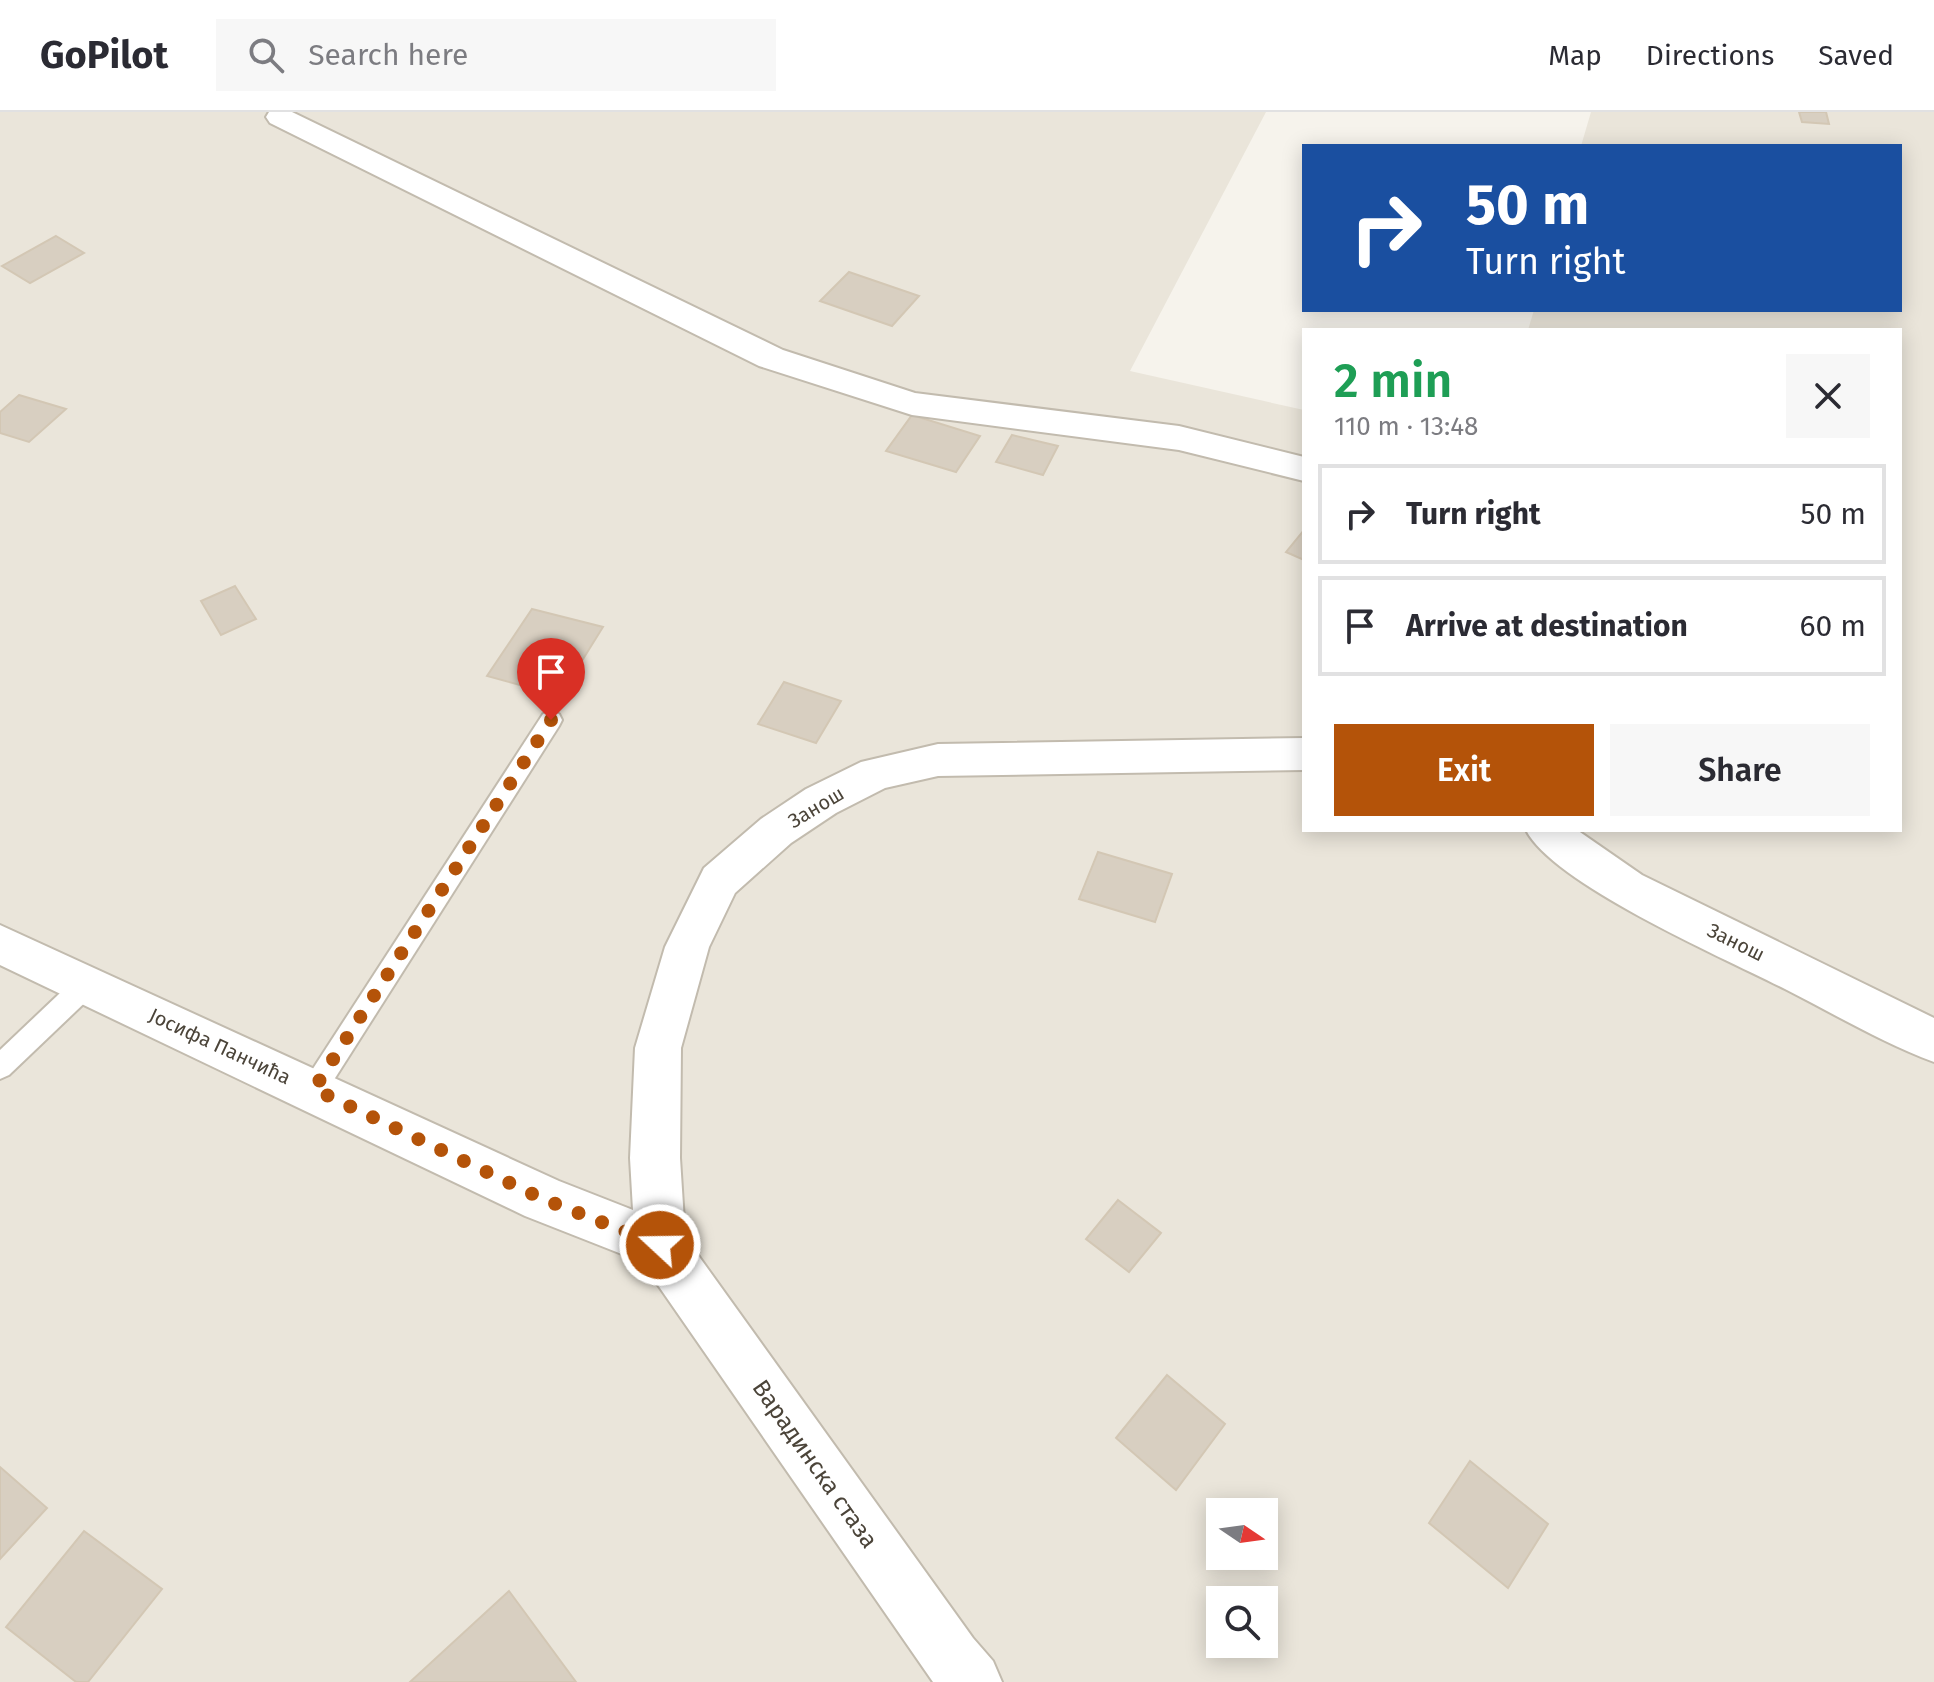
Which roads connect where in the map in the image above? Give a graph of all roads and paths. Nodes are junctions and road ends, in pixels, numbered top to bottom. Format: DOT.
graph roads {
  1 [pos="280,117"];
  2 [pos="1302,469"];
  3 [pos="551,720"];
  4 [pos="1302,754"];
  5 [pos="1549,832"];
  6 [pos="0,944"];
  7 [pos="87,984"];
  8 [pos="1934,1041"];
  9 [pos="0,1067"];
  10 [pos="314,1089"];
  11 [pos="660,1245"];
  12 [pos="972,1682"];
  1 -- 2 [label="street"];
  3 -- 10 [label="lane"];
  4 -- 11 [label="street, Занош"];
  5 -- 8 [label="street, Занош"];
  6 -- 7 [label="street, Јосифа Панчића"];
  7 -- 9 [label="lane"];
  7 -- 10 [label="street, Јосифа Панчића"];
  10 -- 11 [label="street, Јосифа Панчића"];
  11 -- 12 [label="street, Варадинска стаза"];
}
